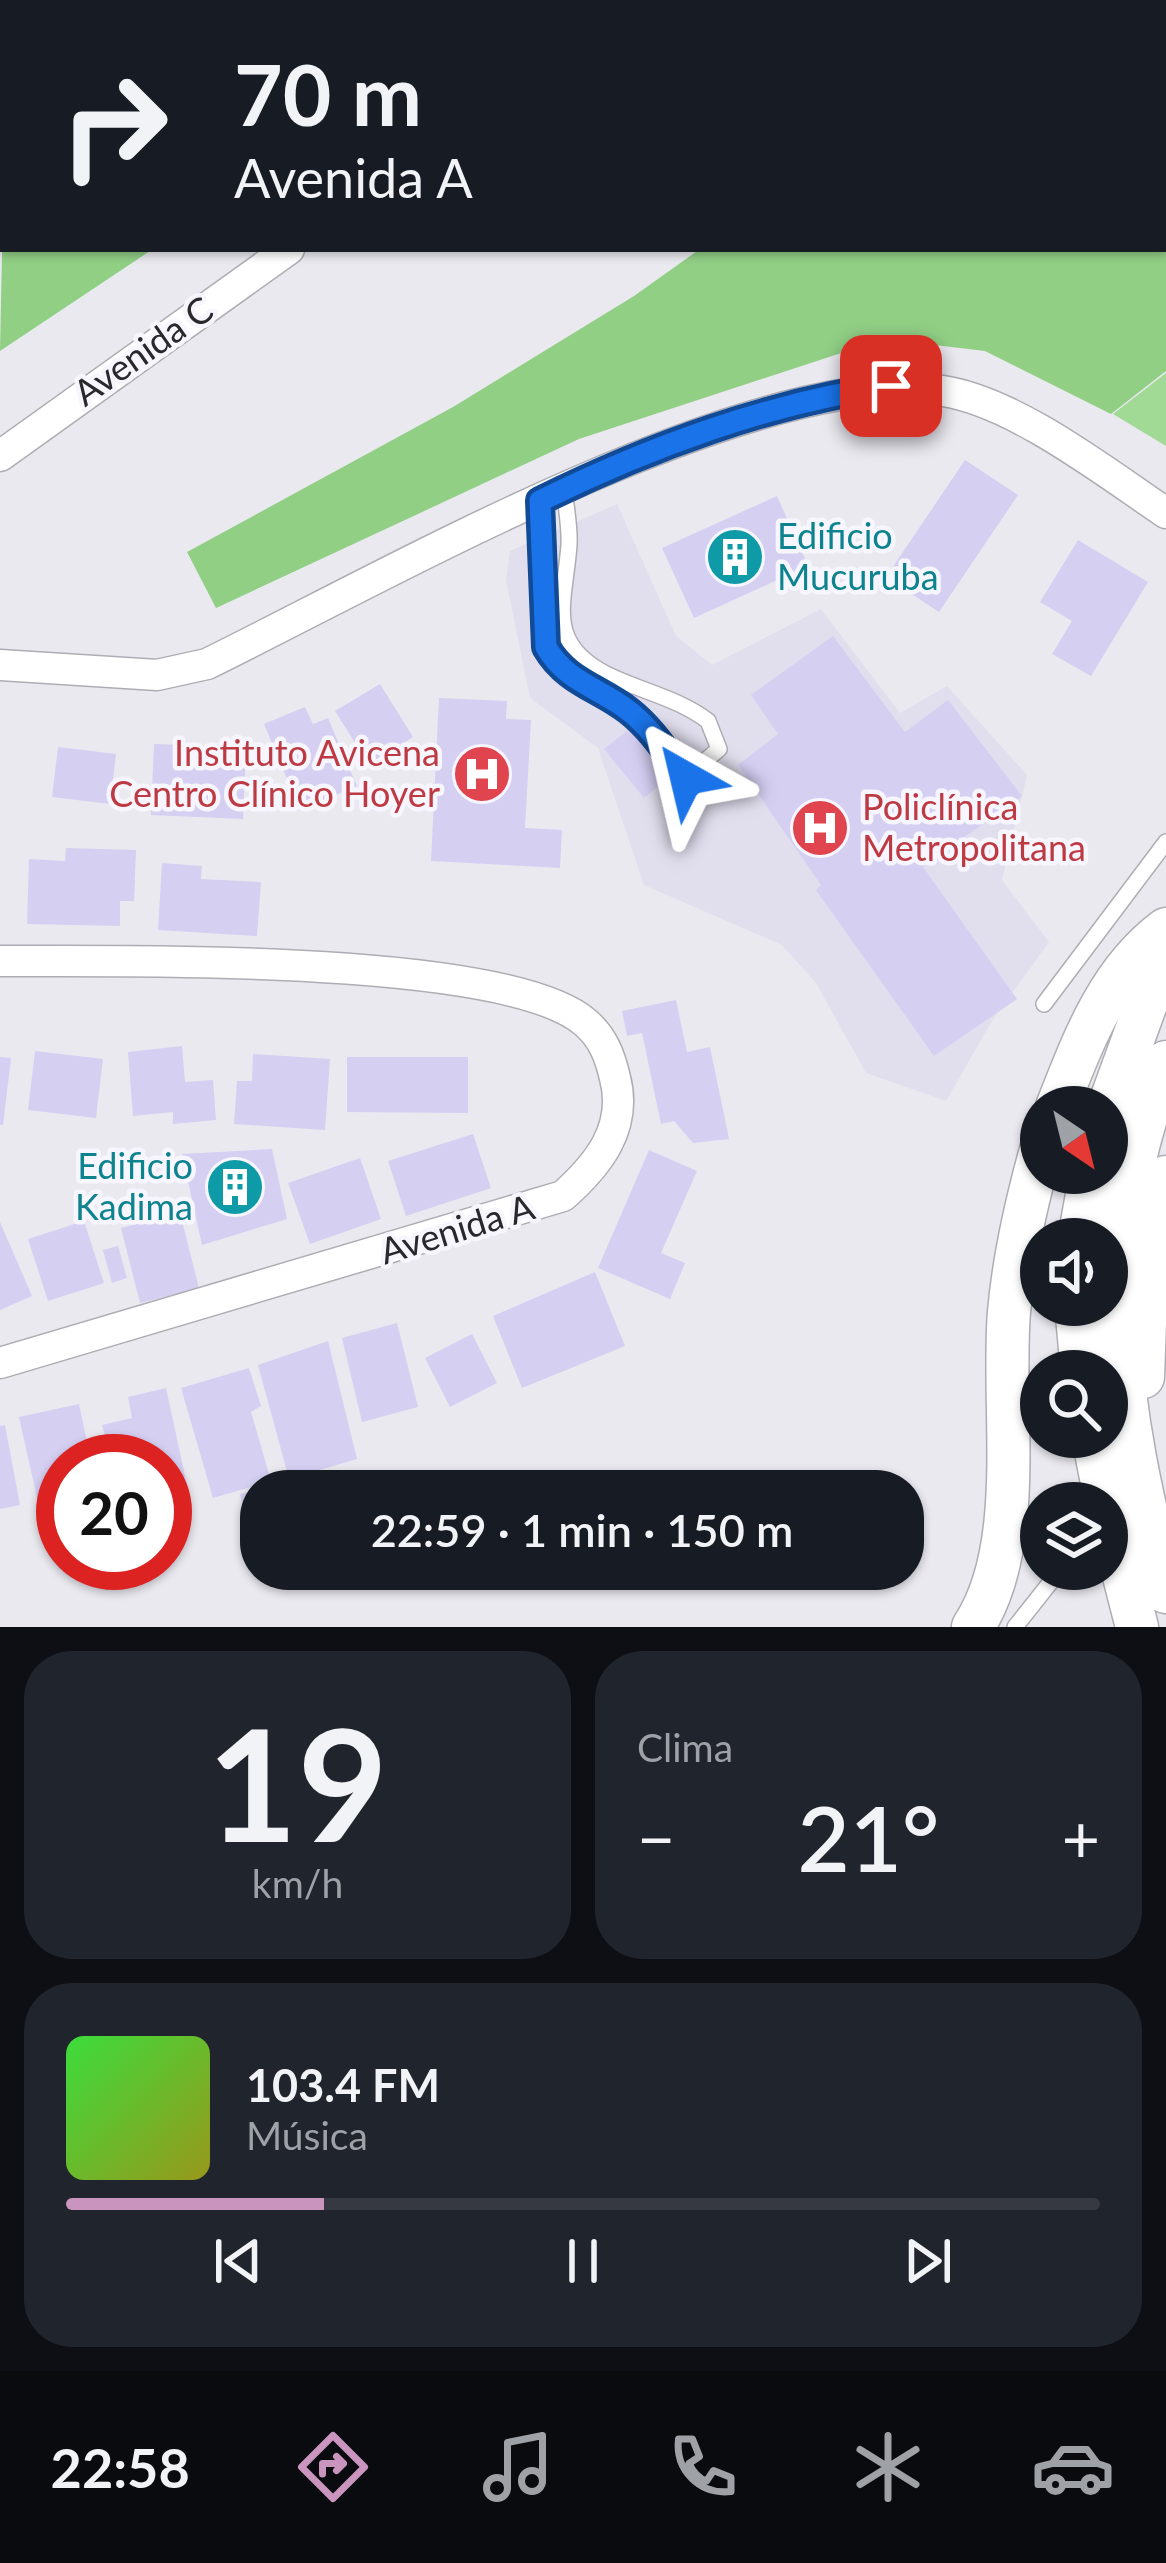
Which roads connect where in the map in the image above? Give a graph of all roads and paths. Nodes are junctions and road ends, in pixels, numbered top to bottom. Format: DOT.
graph roads {
  1 [pos="285,252"];
  2 [pos="0,456"];
  3 [pos="552,495"];
  4 [pos="1166,513"];
  5 [pos="0,665"];
  6 [pos="1166,842"];
  7 [pos="1166,929"];
  8 [pos="1166,949"];
  9 [pos="0,961"];
  10 [pos="1044,1004"];
  11 [pos="1166,1062"];
  12 [pos="1066,1086"];
  13 [pos="1116,1086"];
  14 [pos="1166,1177"];
  15 [pos="1029,1194"];
  16 [pos="1118,1350"];
  17 [pos="0,1363"];
  18 [pos="1128,1426"];
  19 [pos="1120,1458"];
  20 [pos="1045,1590"];
  21 [pos="1127,1590"];
  22 [pos="1166,1592"];
  23 [pos="973,1627"];
  24 [pos="1016,1627"];
  25 [pos="1137,1627"];
  1 -- 2 [label="street, Avenida C"];
  3 -- 3 [label="lane"];
  3 -- 4 [label="street"];
  3 -- 5 [label="street"];
  6 -- 10 [label="lane"];
  7 -- 12 [label="main road"];
  8 -- 13 [label="main road"];
  9 -- 17 [label="street, Avenida A"];
  11 -- 16 [label="main road"];
  14 -- 18 [label="main road"];
  15 -- 23 [label="main road"];
  19 -- 22 [label="main road"];
  20 -- 24 [label="lane"];
  21 -- 25 [label="main road"];
}
